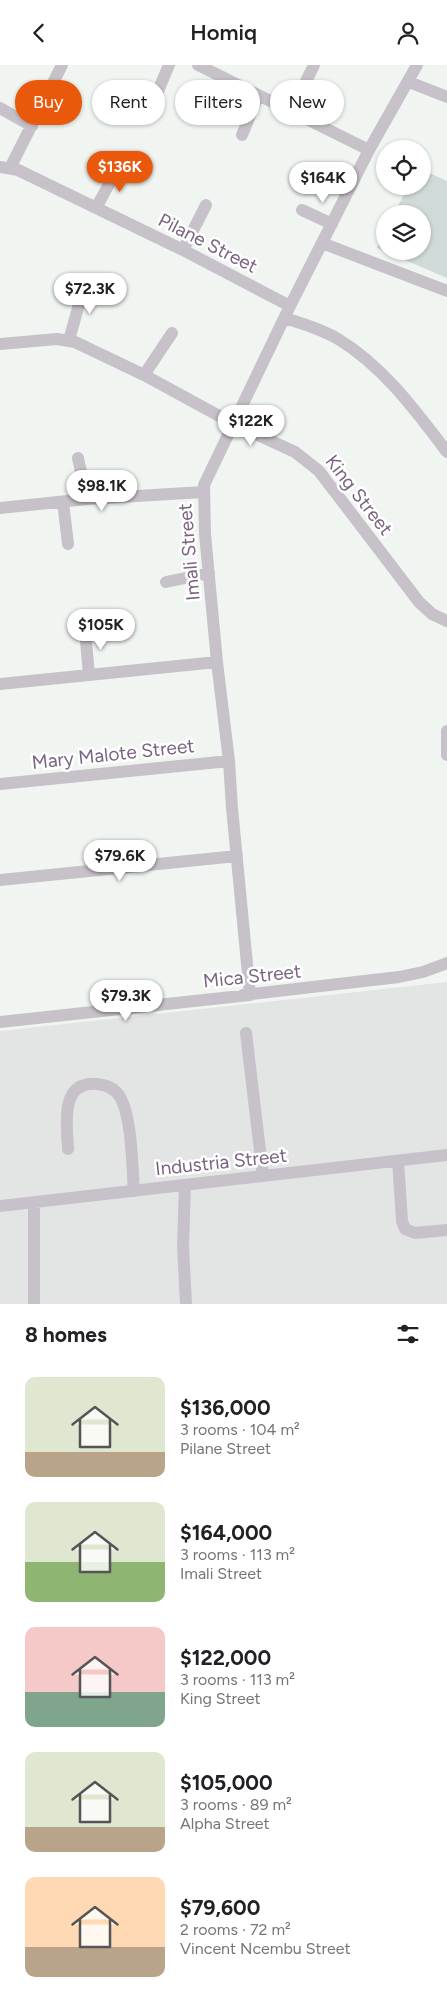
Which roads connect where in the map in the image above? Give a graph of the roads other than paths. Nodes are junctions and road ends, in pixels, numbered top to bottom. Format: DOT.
graph roads {
  1 [pos="62,65"];
  2 [pos="169,65"];
  3 [pos="198,65"];
  4 [pos="314,65"];
  5 [pos="417,65"];
  6 [pos="163,80"];
  7 [pos="227,80"];
  8 [pos="307,80"];
  9 [pos="409,82"];
  10 [pos="447,97"];
  11 [pos="0,108"];
  12 [pos="246,125"];
  13 [pos="318,125"];
  14 [pos="32,126"];
  15 [pos="242,135"];
  16 [pos="369,150"];
  17 [pos="120,164"];
  18 [pos="5,167"];
  19 [pos="206,205"];
  20 [pos="96,208"];
  21 [pos="302,210"];
  22 [pos="332,224"];
  23 [pos="322,243"];
  24 [pos="182,250"];
  25 [pos="85,283"];
  26 [pos="447,291"];
  27 [pos="287,312"];
  28 [pos="172,333"];
  29 [pos="69,340"];
  30 [pos="0,344"];
  31 [pos="144,375"];
  32 [pos="234,424"];
  33 [pos="447,452"];
  34 [pos="78,458"];
  35 [pos="203,492"];
  36 [pos="87,499"];
  37 [pos="63,502"];
  38 [pos="0,508"];
  39 [pos="68,545"];
  40 [pos="209,573"];
  41 [pos="166,582"];
  42 [pos="447,621"];
  43 [pos="85,630"];
  44 [pos="217,662"];
  45 [pos="89,675"];
  46 [pos="0,683"];
  47 [pos="447,731"];
  48 [pos="447,755"];
  49 [pos="229,761"];
  50 [pos="0,784"];
  51 [pos="237,856"];
  52 [pos="0,880"];
  53 [pos="447,963"];
  54 [pos="250,995"];
  55 [pos="0,1022"];
  56 [pos="246,1033"];
  57 [pos="68,1149"];
  58 [pos="447,1155"];
  59 [pos="398,1161"];
  60 [pos="263,1176"];
  61 [pos="185,1185"];
  62 [pos="134,1191"];
  63 [pos="34,1202"];
  64 [pos="0,1205"];
  65 [pos="447,1230"];
  66 [pos="34,1304"];
  67 [pos="186,1304"];
  1 -- 14 [label="street"];
  2 -- 6 [label="street"];
  3 -- 7 [label="street"];
  4 -- 8 [label="street"];
  5 -- 9 [label="street, Imali Street"];
  9 -- 10 [label="street"];
  9 -- 16 [label="street, Imali Street"];
  11 -- 14 [label="street"];
  12 -- 15 [label="street"];
  13 -- 16 [label="street"];
  14 -- 18 [label="street"];
  16 -- 22 [label="street, Imali Street"];
  17 -- 20 [label="street"];
  18 -- 20 [label="street, Pilane Street"];
  19 -- 24 [label="street"];
  20 -- 24 [label="street, Pilane Street"];
  21 -- 22 [label="street"];
  22 -- 23 [label="street, Imali Street"];
  23 -- 26 [label="street"];
  23 -- 27 [label="street, Imali Street"];
  24 -- 27 [label="street, Pilane Street"];
  25 -- 29 [label="street"];
  27 -- 32 [label="street, Imali Street"];
  27 -- 33 [label="street, Pilane Street"];
  28 -- 31 [label="street"];
  29 -- 30 [label="street, King Street"];
  29 -- 31 [label="street, King Street"];
  31 -- 32 [label="street, King Street"];
  32 -- 35 [label="street, Imali Street"];
  32 -- 42 [label="street, King Street"];
  34 -- 36 [label="street"];
  35 -- 36 [label="street"];
  35 -- 40 [label="street, Imali Street"];
  36 -- 37 [label="street"];
  37 -- 38 [label="street"];
  37 -- 39 [label="street"];
  40 -- 41 [label="street"];
  40 -- 44 [label="street, Imali Street"];
  43 -- 45 [label="street"];
  44 -- 45 [label="street"];
  44 -- 49 [label="street, Imali Street"];
  45 -- 46 [label="street"];
  47 -- 48 [label="street"];
  49 -- 50 [label="street, Mary Malote Street"];
  49 -- 51 [label="street, Imali Street"];
  51 -- 52 [label="street"];
  51 -- 54 [label="street, Imali Street"];
  53 -- 54 [label="street, Mica Street"];
  54 -- 55 [label="street, Mica Street"];
  56 -- 60 [label="street"];
  57 -- 62 [label="street"];
  58 -- 59 [label="street, Industria Street"];
  59 -- 60 [label="street, Industria Street"];
  59 -- 65 [label="street"];
  60 -- 61 [label="street, Industria Street"];
  61 -- 62 [label="street, Industria Street"];
  61 -- 67 [label="street"];
  62 -- 63 [label="street, Industria Street"];
  63 -- 64 [label="street, Industria Street"];
  63 -- 66 [label="street"];
}
